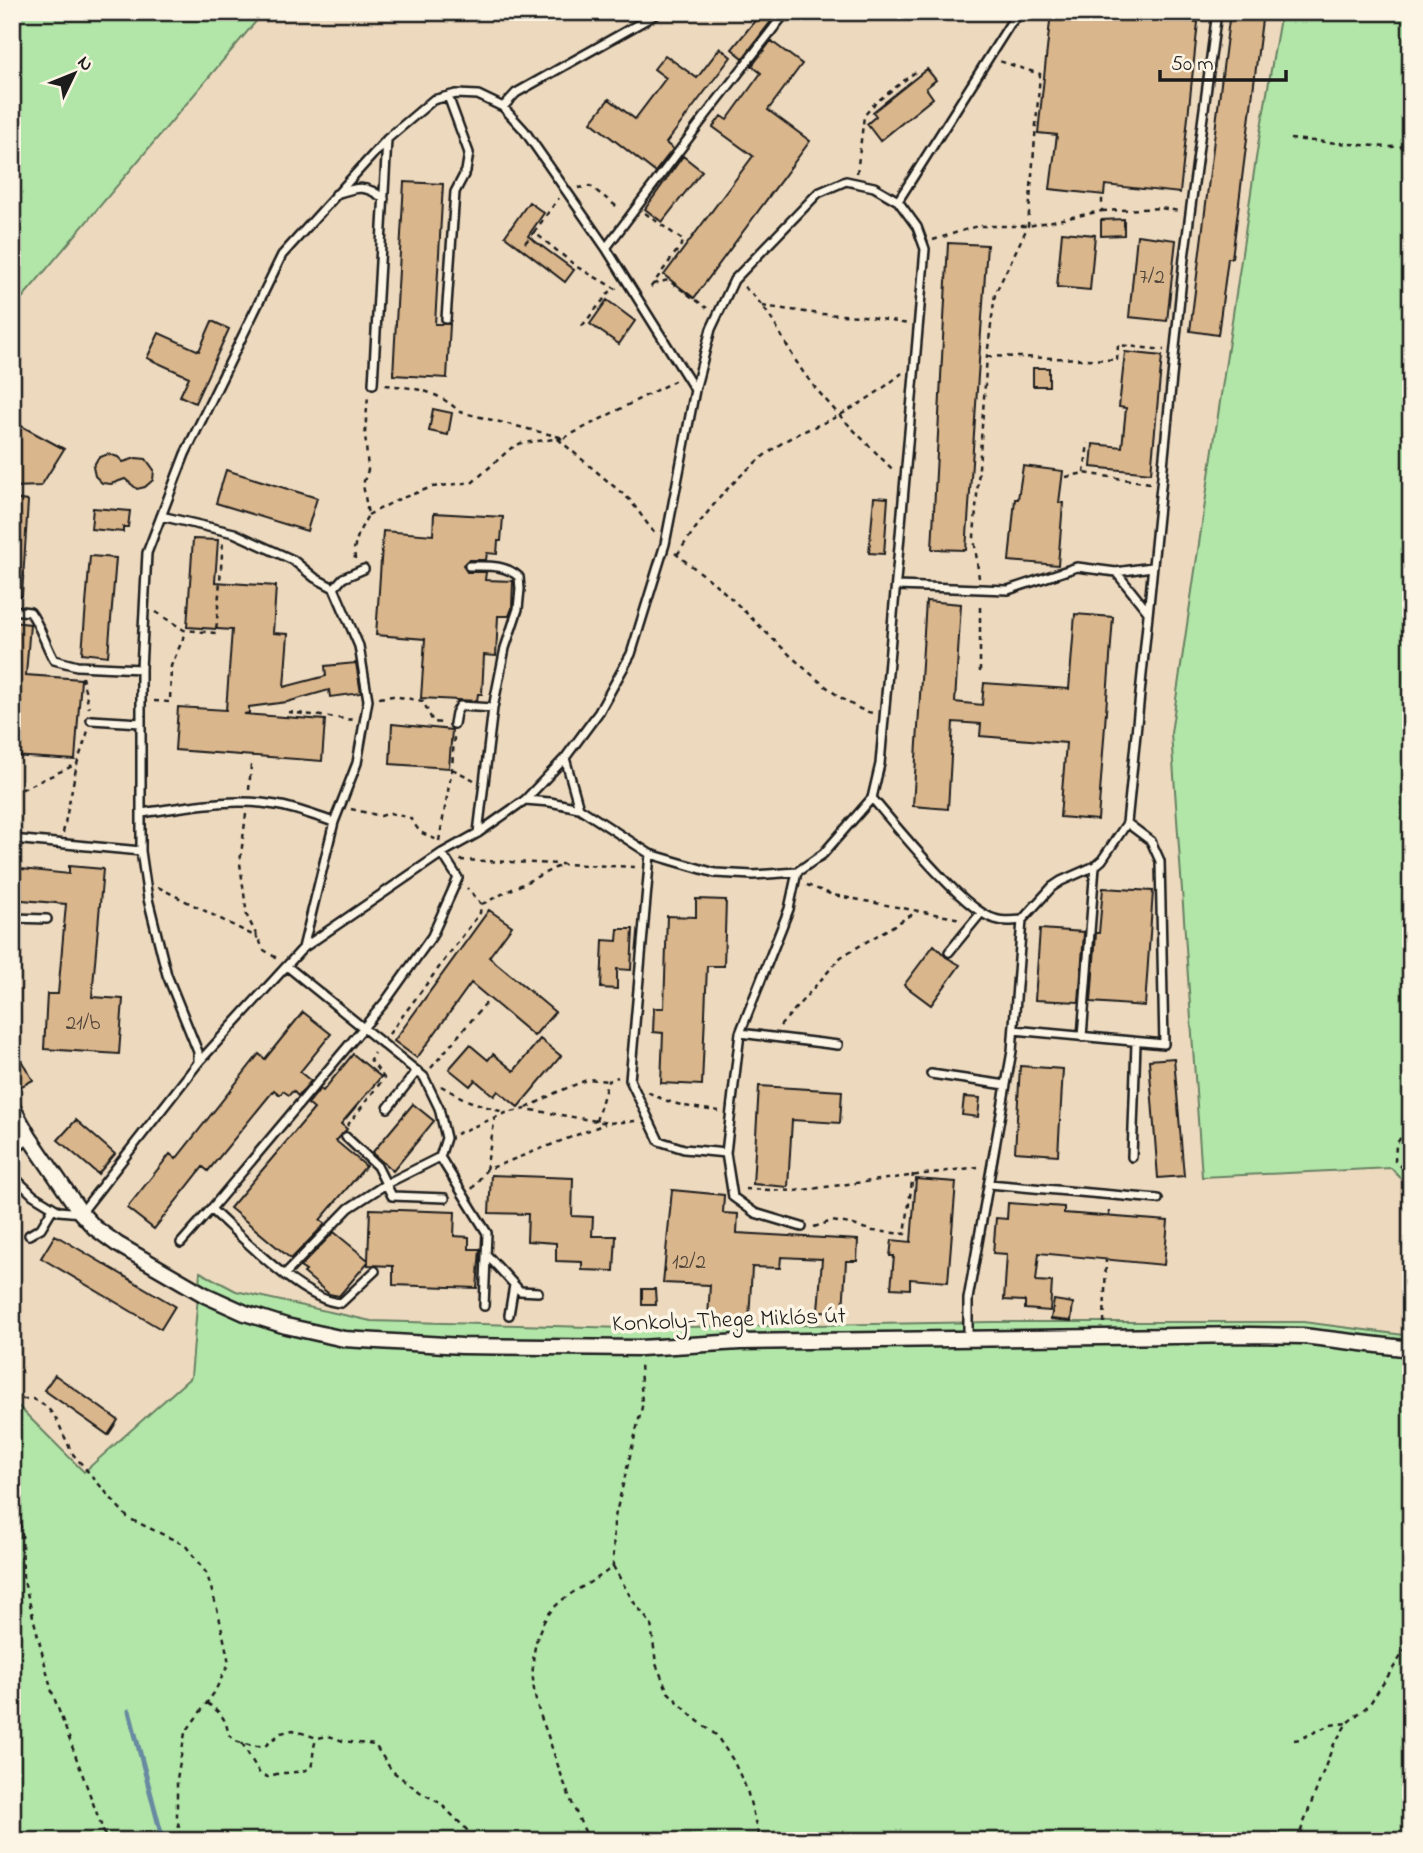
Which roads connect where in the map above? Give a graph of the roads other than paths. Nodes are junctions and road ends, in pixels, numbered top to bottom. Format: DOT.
graph roads {
  1 [pos="660,12"];
  2 [pos="786,12"];
  3 [pos="1021,12"];
  4 [pos="1217,12"];
  5 [pos="448,96"];
  6 [pos="503,107"];
  7 [pos="387,139"];
  8 [pos="336,194"];
  9 [pos="384,199"];
  10 [pos="898,201"];
  11 [pos="607,248"];
  12 [pos="446,319"];
  13 [pos="373,384"];
  14 [pos="695,390"];
  15 [pos="161,516"];
  16 [pos="469,565"];
  17 [pos="1152,567"];
  18 [pos="363,569"];
  19 [pos="1116,572"];
  20 [pos="897,586"];
  21 [pos="334,588"];
  22 [pos="12,610"];
  23 [pos="1148,612"];
  24 [pos="141,669"];
  25 [pos="493,708"];
  26 [pos="91,720"];
  27 [pos="141,723"];
  28 [pos="454,724"];
  29 [pos="565,758"];
  30 [pos="872,798"];
  31 [pos="525,800"];
  32 [pos="579,808"];
  33 [pos="141,813"];
  34 [pos="334,822"];
  35 [pos="1128,822"];
  36 [pos="478,833"];
  37 [pos="12,839"];
  38 [pos="141,851"];
  39 [pos="444,852"];
  40 [pos="650,854"];
  41 [pos="1095,866"];
  42 [pos="797,872"];
  43 [pos="981,913"];
  44 [pos="12,918"];
  45 [pos="47,919"];
  46 [pos="1022,920"];
  47 [pos="303,948"];
  48 [pos="949,952"];
  49 [pos="288,967"];
  50 [pos="364,1026"];
  51 [pos="1014,1030"];
  52 [pos="740,1033"];
  53 [pos="1082,1037"];
  54 [pos="1136,1043"];
  55 [pos="838,1045"];
  56 [pos="198,1063"];
  57 [pos="417,1071"];
  58 [pos="931,1074"];
  59 [pos="1006,1085"];
  60 [pos="12,1107"];
  61 [pos="388,1108"];
  62 [pos="29,1137"];
  63 [pos="346,1137"];
  64 [pos="12,1153"];
  65 [pos="726,1153"];
  66 [pos="440,1157"];
  67 [pos="1132,1157"];
  68 [pos="12,1175"];
  69 [pos="386,1184"];
  70 [pos="989,1184"];
  71 [pos="445,1198"];
  72 [pos="1158,1199"];
  73 [pos="53,1208"];
  74 [pos="211,1209"];
  75 [pos="81,1213"];
  76 [pos="802,1227"];
  77 [pos="29,1235"];
  78 [pos="181,1243"];
  79 [pos="487,1255"];
  80 [pos="375,1271"];
  81 [pos="285,1274"];
  82 [pos="514,1284"];
  83 [pos="538,1292"];
  84 [pos="484,1306"];
  85 [pos="509,1315"];
  86 [pos="968,1339"];
  87 [pos="1411,1349"];
  1 -- 6 [label="lane"];
  2 -- 11 [label="lane"];
  3 -- 10 [label="lane"];
  4 -- 17 [label="lane"];
  5 -- 6 [label="lane"];
  5 -- 7 [label="lane"];
  5 -- 12 [label="lane"];
  6 -- 11 [label="lane"];
  7 -- 8 [label="lane"];
  7 -- 9 [label="lane"];
  8 -- 9 [label="lane"];
  8 -- 15 [label="lane"];
  9 -- 13 [label="lane"];
  10 -- 14 [label="lane"];
  10 -- 20 [label="lane"];
  11 -- 14 [label="lane"];
  14 -- 29 [label="lane"];
  15 -- 21 [label="lane"];
  15 -- 24 [label="lane"];
  16 -- 25 [label="lane"];
  17 -- 19 [label="lane"];
  17 -- 23 [label="lane"];
  18 -- 21 [label="lane"];
  19 -- 20 [label="lane"];
  19 -- 23 [label="lane"];
  20 -- 30 [label="lane"];
  21 -- 34 [label="lane"];
  22 -- 24 [label="lane"];
  23 -- 35 [label="lane"];
  24 -- 27 [label="lane"];
  25 -- 28 [label="lane"];
  25 -- 36 [label="lane"];
  26 -- 27 [label="lane"];
  27 -- 33 [label="lane"];
  29 -- 31 [label="lane"];
  29 -- 32 [label="lane"];
  30 -- 42 [label="lane"];
  30 -- 43 [label="lane"];
  31 -- 32 [label="lane"];
  31 -- 36 [label="lane"];
  32 -- 40 [label="lane"];
  33 -- 34 [label="lane"];
  33 -- 38 [label="lane"];
  34 -- 47 [label="lane"];
  35 -- 41 [label="lane"];
  35 -- 54 [label="lane"];
  36 -- 39 [label="lane"];
  37 -- 38 [label="lane"];
  38 -- 56 [label="lane"];
  39 -- 47 [label="lane"];
  39 -- 50 [label="lane"];
  40 -- 42 [label="lane"];
  40 -- 65 [label="lane"];
  41 -- 46 [label="lane"];
  41 -- 53 [label="lane"];
  42 -- 52 [label="lane"];
  43 -- 46 [label="lane"];
  43 -- 48 [label="lane"];
  44 -- 45 [label="lane"];
  46 -- 51 [label="lane"];
  47 -- 49 [label="lane"];
  49 -- 50 [label="lane"];
  49 -- 56 [label="lane"];
  50 -- 57 [label="lane"];
  50 -- 74 [label="lane"];
  51 -- 53 [label="lane"];
  51 -- 59 [label="lane"];
  52 -- 55 [label="lane"];
  52 -- 65 [label="lane"];
  53 -- 54 [label="lane"];
  54 -- 67 [label="lane"];
  56 -- 75 [label="lane"];
  57 -- 61 [label="lane"];
  57 -- 66 [label="lane"];
  58 -- 59 [label="lane"];
  59 -- 70 [label="lane"];
  60 -- 62 [label="street, Konkoly-Thege Miklós út"];
  62 -- 64 [label="lane"];
  62 -- 75 [label="street, Konkoly-Thege Miklós út"];
  63 -- 69 [label="lane"];
  65 -- 76 [label="lane"];
  66 -- 69 [label="lane"];
  66 -- 79 [label="lane"];
  68 -- 73 [label="lane"];
  69 -- 71 [label="lane"];
  69 -- 81 [label="lane"];
  70 -- 72 [label="lane"];
  70 -- 86 [label="lane"];
  73 -- 75 [label="lane"];
  73 -- 77 [label="lane"];
  74 -- 78 [label="lane"];
  74 -- 81 [label="lane"];
  75 -- 86 [label="street, Konkoly-Thege Miklós út"];
  79 -- 82 [label="lane"];
  79 -- 84 [label="lane"];
  80 -- 81 [label="lane"];
  82 -- 83 [label="lane"];
  82 -- 85 [label="lane"];
  86 -- 87 [label="street, Konkoly-Thege Miklós út"];
}
